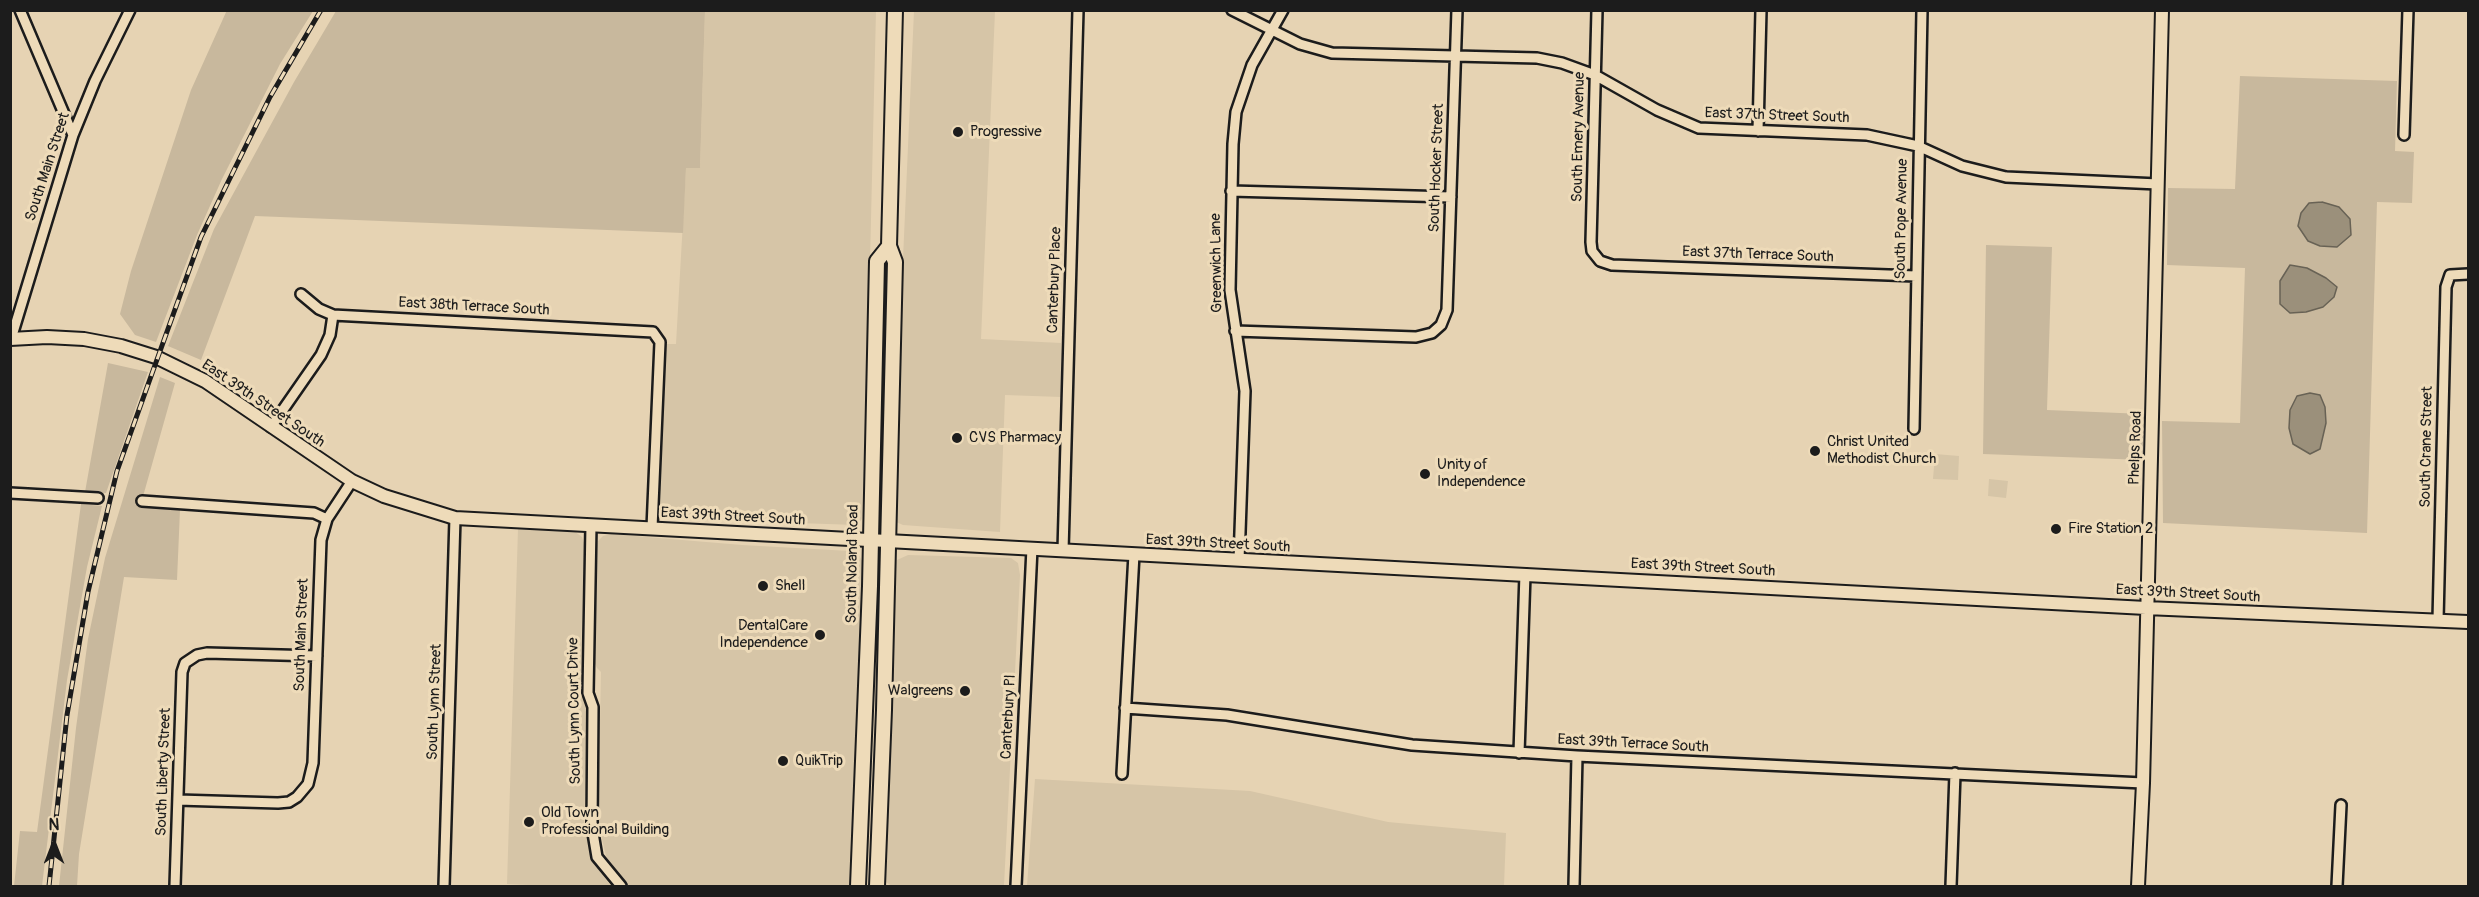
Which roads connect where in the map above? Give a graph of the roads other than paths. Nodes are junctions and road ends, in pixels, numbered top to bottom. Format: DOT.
graph roads {
  1 [pos="20,10"];
  2 [pos="130,10"];
  3 [pos="895,10"];
  4 [pos="1078,10"];
  5 [pos="1232,10"];
  6 [pos="1283,10"];
  7 [pos="1457,10"];
  8 [pos="1597,10"];
  9 [pos="1761,10"];
  10 [pos="1922,10"];
  11 [pos="2162,10"];
  12 [pos="2408,10"];
  13 [pos="1272,31"];
  14 [pos="1456,56"];
  15 [pos="1595,75"];
  16 [pos="1758,131"];
  17 [pos="73,135"];
  18 [pos="2404,135"];
  19 [pos="1918,146"];
  20 [pos="2158,184"];
  21 [pos="1232,191"];
  22 [pos="1451,197"];
  23 [pos="889,246"];
  24 [pos="1600,261"];
  25 [pos="2469,274"];
  26 [pos="1916,276"];
  27 [pos="301,294"];
  28 [pos="333,315"];
  29 [pos="1235,331"];
  30 [pos="11,339"];
  31 [pos="874,398"];
  32 [pos="891,398"];
  33 [pos="271,427"];
  34 [pos="1914,429"];
  35 [pos="352,481"];
  36 [pos="10,492"];
  37 [pos="98,498"];
  38 [pos="142,501"];
  39 [pos="455,518"];
  40 [pos="327,519"];
  41 [pos="591,525"];
  42 [pos="652,528"];
  43 [pos="870,540"];
  44 [pos="886,541"];
  45 [pos="1032,548"];
  46 [pos="1063,550"];
  47 [pos="1134,554"];
  48 [pos="1239,560"];
  49 [pos="1525,574"];
  50 [pos="2146,608"];
  51 [pos="2438,620"];
  52 [pos="2469,622"];
  53 [pos="316,656"];
  54 [pos="1125,708"];
  55 [pos="1519,753"];
  56 [pos="1577,756"];
  57 [pos="1955,773"];
  58 [pos="1122,774"];
  59 [pos="2143,783"];
  60 [pos="178,800"];
  61 [pos="2341,805"];
  62 [pos="175,886"];
  63 [pos="444,886"];
  64 [pos="621,886"];
  65 [pos="858,886"];
  66 [pos="877,886"];
  67 [pos="1016,886"];
  68 [pos="1574,886"];
  69 [pos="1951,886"];
  70 [pos="2138,886"];
  71 [pos="2337,886"];
  1 -- 17 [label="street"];
  2 -- 17 [label="street, South Main Street"];
  3 -- 23 [label="main road, South Noland Road"];
  4 -- 46 [label="street, Canterbury Place"];
  5 -- 13 [label="street, East 37th Street South"];
  6 -- 13 [label="street, Greenwich Lane"];
  7 -- 14 [label="street, South Hocker Street"];
  8 -- 15 [label="street, South Emery Avenue"];
  9 -- 16 [label="street"];
  10 -- 19 [label="street, South Pope Avenue"];
  11 -- 20 [label="main road, Phelps Road"];
  12 -- 18 [label="street"];
  13 -- 14 [label="street, East 37th Street South"];
  13 -- 21 [label="street, Greenwich Lane"];
  14 -- 15 [label="street, East 37th Street South"];
  14 -- 22 [label="street, South Hocker Street"];
  15 -- 16 [label="street, East 37th Street South"];
  15 -- 24 [label="street, South Emery Avenue"];
  16 -- 19 [label="street, East 37th Street South"];
  17 -- 30 [label="street, South Main Street"];
  19 -- 20 [label="street, East 37th Street South"];
  19 -- 26 [label="street, South Pope Avenue"];
  20 -- 50 [label="main road, Phelps Road"];
  21 -- 22 [label="street"];
  21 -- 29 [label="street, Greenwich Lane"];
  22 -- 29 [label="street, South Hocker Street"];
  23 -- 31 [label="main road, South Noland Road"];
  23 -- 32 [label="main road, South Noland Road"];
  24 -- 26 [label="street, East 37th Terrace South"];
  25 -- 51 [label="street, South Crane Street"];
  26 -- 34 [label="street, South Pope Avenue"];
  27 -- 28 [label="street, East 38th Terrace South"];
  28 -- 33 [label="street"];
  28 -- 42 [label="street, East 38th Terrace South"];
  29 -- 48 [label="street, Greenwich Lane"];
  30 -- 33 [label="main road, East 39th Street South"];
  31 -- 32 [label="main road"];
  31 -- 43 [label="main road, South Noland Road"];
  32 -- 44 [label="main road, South Noland Road"];
  33 -- 35 [label="main road, East 39th Street South"];
  35 -- 39 [label="main road, East 39th Street South"];
  35 -- 40 [label="street, South Main Street"];
  36 -- 37 [label="street"];
  38 -- 40 [label="street"];
  39 -- 41 [label="main road, East 39th Street South"];
  39 -- 63 [label="street, South Lynn Street"];
  40 -- 53 [label="street, South Main Street"];
  41 -- 42 [label="main road, East 39th Street South"];
  41 -- 64 [label="street, South Lynn Court Drive"];
  42 -- 43 [label="main road, East 39th Street South"];
  43 -- 44 [label="main road, East 39th Street South"];
  43 -- 65 [label="main road, South Noland Road"];
  44 -- 45 [label="main road, East 39th Street South"];
  44 -- 66 [label="main road, South Noland Road"];
  45 -- 46 [label="main road, East 39th Street South"];
  45 -- 67 [label="street, Canterbury Pl"];
  46 -- 47 [label="main road, East 39th Street South"];
  47 -- 48 [label="main road, East 39th Street South"];
  47 -- 54 [label="street"];
  48 -- 49 [label="main road, East 39th Street South"];
  49 -- 50 [label="main road, East 39th Street South"];
  49 -- 55 [label="street"];
  50 -- 51 [label="main road, East 39th Street South"];
  50 -- 59 [label="main road, Phelps Road"];
  51 -- 52 [label="main road, East 39th Street South"];
  53 -- 60 [label="street, South Main Street"];
  53 -- 60 [label="street, South Liberty Street"];
  54 -- 55 [label="street, East 39th Terrace South"];
  54 -- 58 [label="street"];
  55 -- 56 [label="street, East 39th Terrace South"];
  56 -- 57 [label="street, East 39th Terrace South"];
  56 -- 68 [label="street"];
  57 -- 59 [label="street, East 39th Terrace South"];
  57 -- 69 [label="street"];
  59 -- 70 [label="main road, Phelps Road"];
  60 -- 62 [label="street, South Liberty Street"];
  61 -- 71 [label="street"];
}
